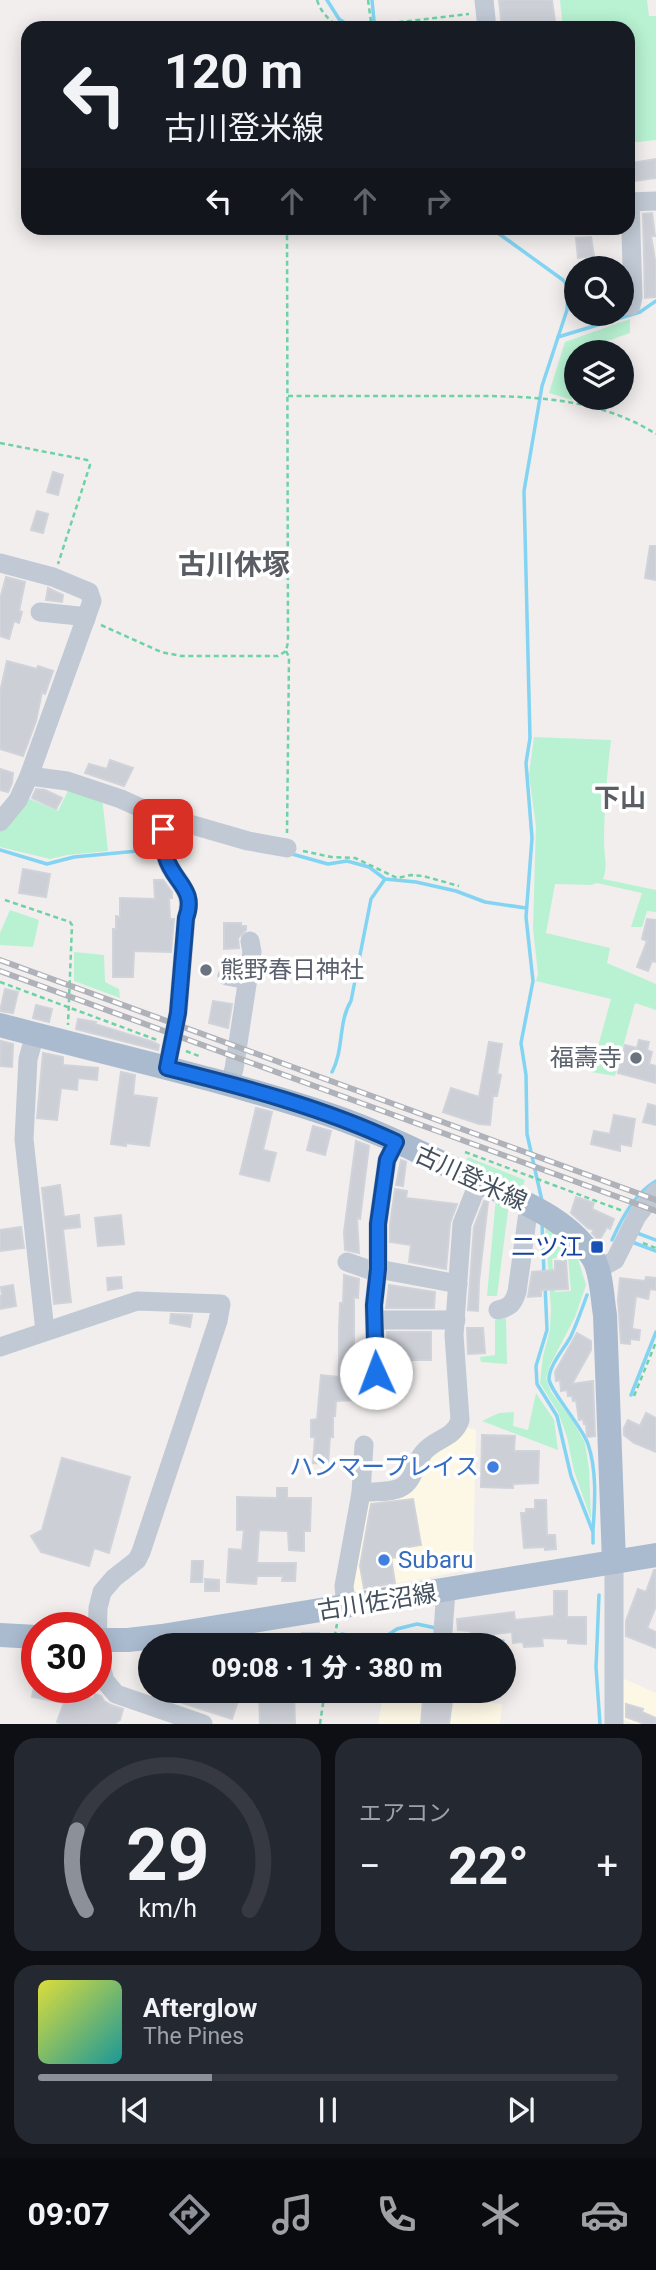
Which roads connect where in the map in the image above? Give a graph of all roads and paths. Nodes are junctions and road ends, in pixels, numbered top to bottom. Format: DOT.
graph roads {
  1 [pos="317,0"];
  2 [pos="368,0"];
  3 [pos="485,14"];
  4 [pos="331,21"];
  5 [pos="371,21"];
  6 [pos="414,21"];
  7 [pos="656,201"];
  8 [pos="635,202"];
  9 [pos="287,235"];
  10 [pos="631,235"];
  11 [pos="632,256"];
  12 [pos="288,396"];
  13 [pos="656,434"];
  14 [pos="0,443"];
  15 [pos="0,563"];
  16 [pos="53,577"];
  17 [pos="40,612"];
  18 [pos="83,618"];
  19 [pos="286,651"];
  20 [pos="29,776"];
  21 [pos="9,797"];
  22 [pos="165,819"];
  23 [pos="0,822"];
  24 [pos="287,848"];
  25 [pos="459,886"];
  26 [pos="5,900"];
  27 [pos="250,941"];
  28 [pos="227,976"];
  29 [pos="248,980"];
  30 [pos="69,1007"];
  31 [pos="0,1025"];
  32 [pos="35,1034"];
  33 [pos="167,1068"];
  34 [pos="229,1084"];
  35 [pos="396,1142"];
  36 [pos="531,1177"];
  37 [pos="479,1181"];
  38 [pos="656,1192"];
  39 [pos="531,1206"];
  40 [pos="617,1208"];
  41 [pos="347,1262"];
  42 [pos="378,1269"];
  43 [pos="597,1270"];
  44 [pos="458,1283"];
  45 [pos="498,1310"];
  46 [pos="375,1320"];
  47 [pos="456,1320"];
  48 [pos="45,1331"];
  49 [pos="656,1342"];
  50 [pos="0,1347"];
  51 [pos="376,1373"];
  52 [pos="634,1396"];
  53 [pos="364,1445"];
  54 [pos="361,1493"];
  55 [pos="656,1555"];
  56 [pos="614,1562"];
  57 [pos="446,1590"];
  58 [pos="346,1607"];
  59 [pos="98,1612"];
  60 [pos="443,1633"];
  61 [pos="0,1635"];
  62 [pos="21,1636"];
  63 [pos="112,1639"];
  64 [pos="112,1690"];
  65 [pos="323,1703"];
  66 [pos="203,1724"];
  67 [pos="320,1724"];
  68 [pos="614,1724"];
  1 -- 4 [label="path"];
  2 -- 5 [label="path"];
  3 -- 6 [label="path"];
  7 -- 8 [label="street"];
  9 -- 12 [label="path"];
  10 -- 11 [label="street"];
  12 -- 13 [label="path"];
  12 -- 19 [label="path"];
  14 -- 16 [label="path"];
  15 -- 16 [label="street"];
  16 -- 18 [label="street"];
  17 -- 18 [label="street"];
  18 -- 19 [label="path"];
  18 -- 20 [label="street"];
  19 -- 24 [label="path"];
  20 -- 21 [label="street"];
  20 -- 22 [label="street"];
  21 -- 23 [label="street"];
  22 -- 24 [label="street"];
  22 -- 33 [label="street"];
  24 -- 25 [label="path"];
  26 -- 30 [label="path"];
  27 -- 29 [label="street"];
  28 -- 29 [label="street"];
  29 -- 34 [label="street"];
  31 -- 32 [label="main road, 古川登米線"];
  32 -- 33 [label="main road, 古川登米線"];
  32 -- 48 [label="street"];
  33 -- 34 [label="main road, 古川登米線"];
  34 -- 35 [label="main road, 古川登米線"];
  35 -- 37 [label="main road, 古川登米線"];
  35 -- 42 [label="street"];
  36 -- 40 [label="path"];
  37 -- 39 [label="main road, 古川登米線"];
  37 -- 44 [label="street"];
  38 -- 43 [label="street"];
  39 -- 43 [label="main road, 古川登米線"];
  39 -- 45 [label="street"];
  41 -- 42 [label="street"];
  42 -- 44 [label="street"];
  42 -- 46 [label="street"];
  43 -- 56 [label="main road, 古川登米線"];
  44 -- 47 [label="street"];
  46 -- 47 [label="street"];
  46 -- 51 [label="street"];
  47 -- 54 [label="street"];
  48 -- 50 [label="street"];
  48 -- 59 [label="street"];
  49 -- 52 [label="path"];
  53 -- 54 [label="street"];
  54 -- 58 [label="street"];
  55 -- 56 [label="main road, 古川佐沼線"];
  56 -- 57 [label="main road, 古川佐沼線"];
  56 -- 68 [label="street"];
  57 -- 58 [label="main road, 古川佐沼線"];
  57 -- 60 [label="street"];
  58 -- 63 [label="main road, 古川佐沼線"];
  61 -- 62 [label="main road"];
  64 -- 66 [label="street"];
  65 -- 67 [label="path"];
}
